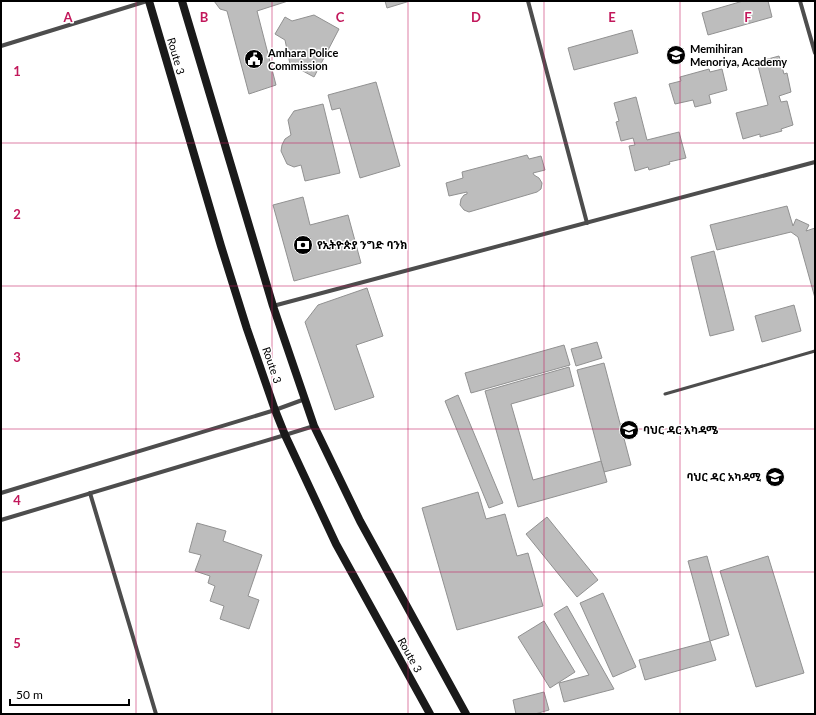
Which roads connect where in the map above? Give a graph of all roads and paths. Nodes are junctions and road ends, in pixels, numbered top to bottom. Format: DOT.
graph roads {
  1 [pos="148,1"];
  2 [pos="182,1"];
  3 [pos="528,1"];
  4 [pos="800,1"];
  5 [pos="1,46"];
  6 [pos="815,53"];
  7 [pos="815,162"];
  8 [pos="587,223"];
  9 [pos="273,306"];
  10 [pos="815,351"];
  11 [pos="665,394"];
  12 [pos="305,399"];
  13 [pos="275,410"];
  14 [pos="314,426"];
  15 [pos="285,435"];
  16 [pos="1,493"];
  17 [pos="90,493"];
  18 [pos="1,520"];
  19 [pos="156,714"];
  20 [pos="430,714"];
  21 [pos="466,714"];
  1 -- 5 [label="street"];
  1 -- 13 [label="main road, Route 3"];
  2 -- 9 [label="main road"];
  3 -- 8 [label="street"];
  4 -- 6 [label="street"];
  7 -- 8 [label="street"];
  8 -- 9 [label="street"];
  9 -- 12 [label="main road"];
  10 -- 11 [label="lane"];
  12 -- 13 [label="street"];
  12 -- 14 [label="main road"];
  13 -- 15 [label="main road, Route 3"];
  13 -- 16 [label="street"];
  14 -- 15 [label="street"];
  14 -- 21 [label="main road"];
  15 -- 17 [label="street"];
  15 -- 20 [label="main road, Route 3"];
  17 -- 18 [label="street"];
  17 -- 19 [label="street"];
}
